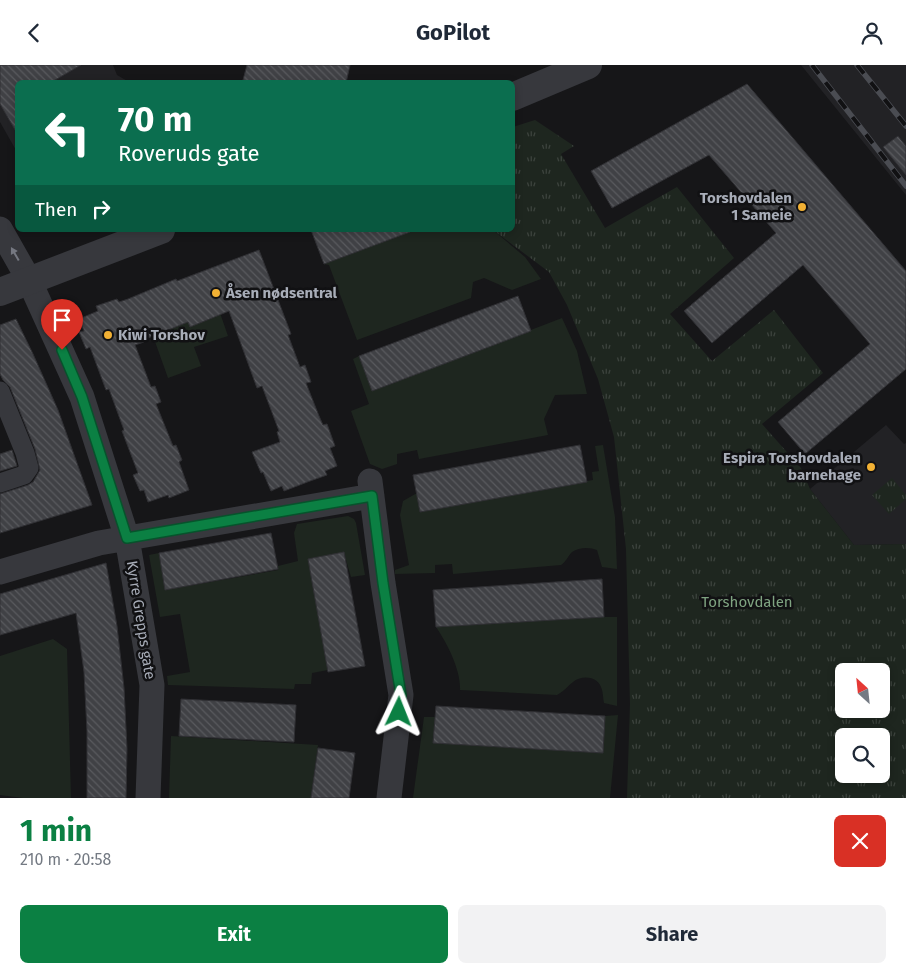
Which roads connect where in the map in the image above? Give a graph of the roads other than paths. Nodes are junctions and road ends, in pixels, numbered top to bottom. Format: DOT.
graph roads {
  1 [pos="588,65"];
  2 [pos="515,96"];
  3 [pos="0,229"];
  4 [pos="157,232"];
  5 [pos="29,280"];
  6 [pos="0,291"];
  7 [pos="0,391"];
  8 [pos="0,483"];
  9 [pos="127,538"];
  10 [pos="0,572"];
  11 [pos="148,798"];
  12 [pos="389,798"];
  1 -- 2 [label="street"];
  5 -- 3 [label="street, Kyrre Grepps gate, one-way"];
  4 -- 5 [label="street"];
  5 -- 6 [label="street"];
  5 -- 9 [label="street, Kyrre Grepps gate"];
  7 -- 8 [label="street"];
  9 -- 10 [label="street"];
  9 -- 11 [label="street, Kyrre Grepps gate"];
  9 -- 12 [label="street"];
}
